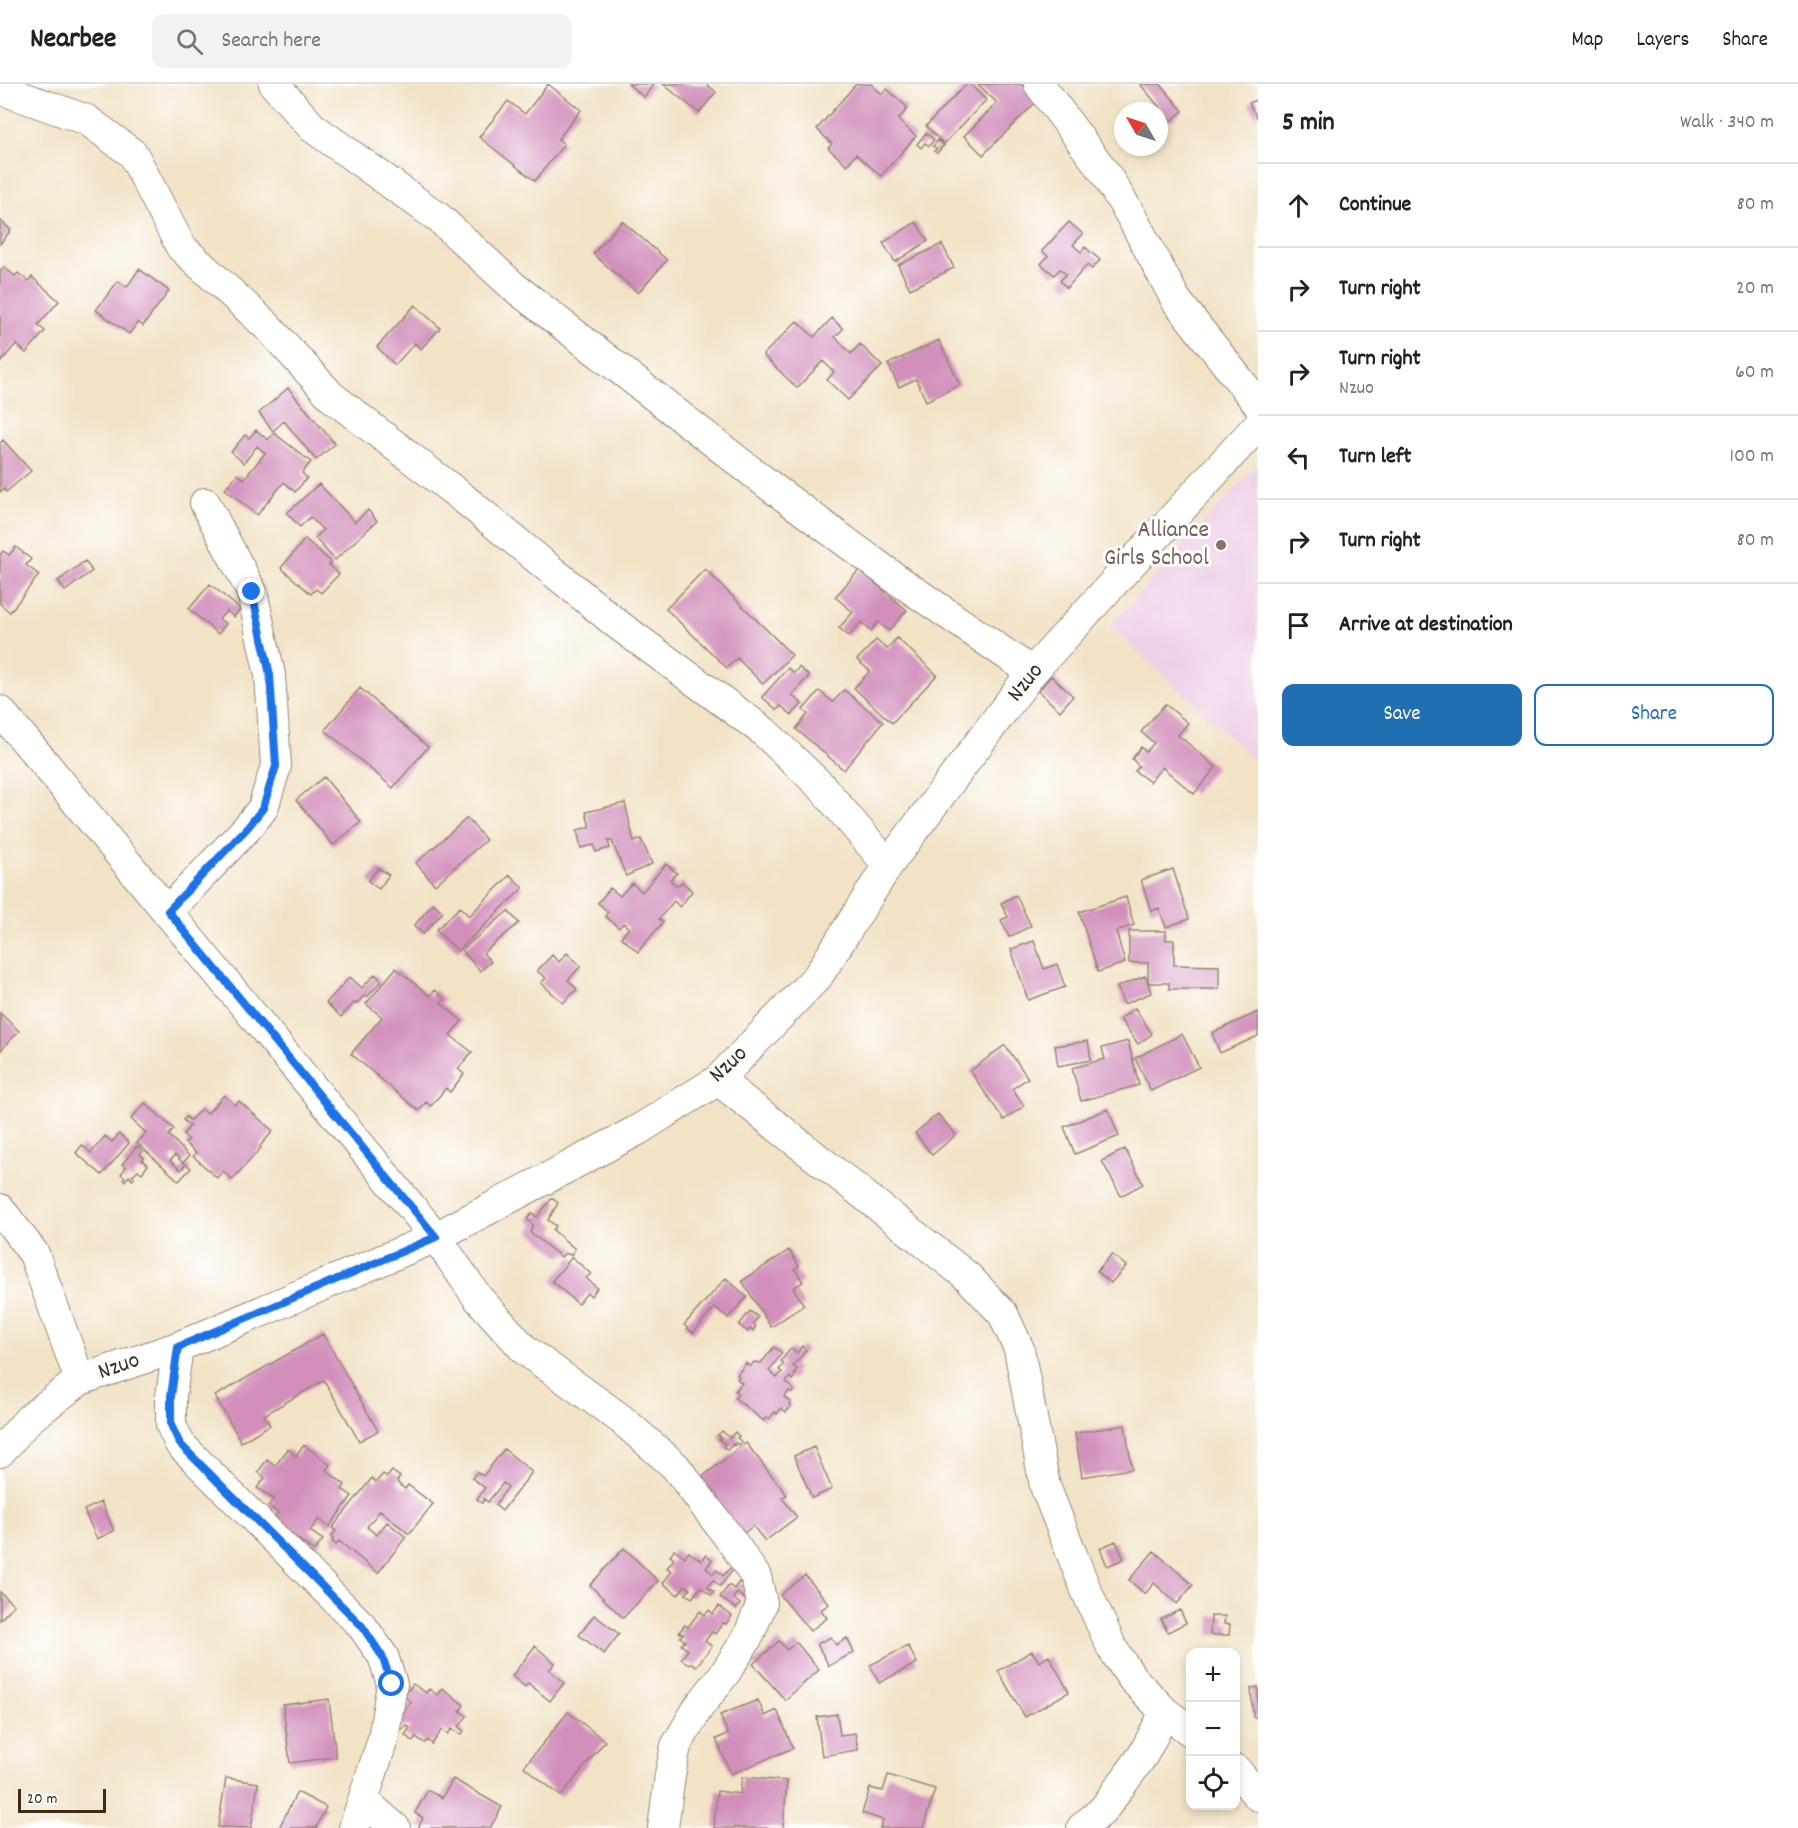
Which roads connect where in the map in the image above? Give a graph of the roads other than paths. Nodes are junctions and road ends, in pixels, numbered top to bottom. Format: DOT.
graph roads {
  1 [pos="274,84"];
  2 [pos="1039,84"];
  3 [pos="0,89"];
  4 [pos="1258,404"];
  5 [pos="1258,425"];
  6 [pos="205,502"];
  7 [pos="1032,672"];
  8 [pos="0,711"];
  9 [pos="888,865"];
  10 [pos="168,911"];
  11 [pos="718,1080"];
  12 [pos="0,1209"];
  13 [pos="436,1237"];
  14 [pos="178,1347"];
  15 [pos="80,1380"];
  16 [pos="0,1452"];
  17 [pos="1165,1712"];
  18 [pos="1186,1727"];
  19 [pos="1240,1775"];
  20 [pos="1258,1796"];
  21 [pos="358,1814"];
  22 [pos="395,1828"];
  23 [pos="663,1828"];
  24 [pos="1082,1828"];
  1 -- 7 [label="street"];
  2 -- 4 [label="street"];
  3 -- 9 [label="street"];
  5 -- 7 [label="street, Nzuo"];
  6 -- 10 [label="street"];
  7 -- 9 [label="street, Nzuo"];
  8 -- 10 [label="street"];
  9 -- 11 [label="street, Nzuo"];
  10 -- 13 [label="street"];
  11 -- 13 [label="street, Nzuo"];
  11 -- 17 [label="street"];
  12 -- 15 [label="street"];
  13 -- 14 [label="street, Nzuo"];
  13 -- 23 [label="street"];
  14 -- 15 [label="street, Nzuo"];
  14 -- 21 [label="street"];
  15 -- 16 [label="street, Nzuo"];
  17 -- 18 [label="street"];
  17 -- 24 [label="street"];
  19 -- 20 [label="street"];
  21 -- 22 [label="street"];
}
